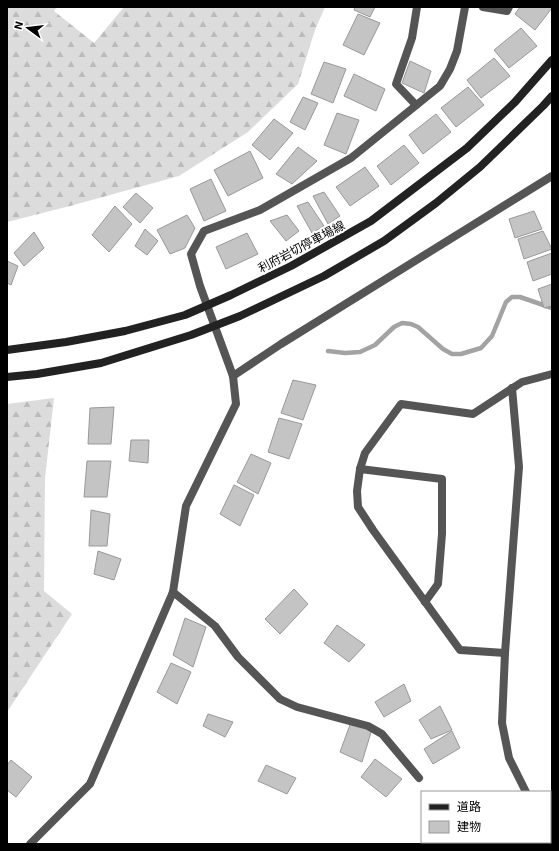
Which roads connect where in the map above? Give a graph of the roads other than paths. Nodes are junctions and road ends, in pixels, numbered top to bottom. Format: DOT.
graph roads {
  1 [pos="417,7"];
  2 [pos="465,7"];
  3 [pos="482,7"];
  4 [pos="509,7"];
  5 [pos="552,60"];
  6 [pos="552,96"];
  7 [pos="416,104"];
  8 [pos="552,176"];
  9 [pos="207,306"];
  10 [pos="215,326"];
  11 [pos="7,350"];
  12 [pos="552,374"];
  13 [pos="232,376"];
  14 [pos="7,377"];
  15 [pos="512,388"];
  16 [pos="360,469"];
  17 [pos="173,592"];
  18 [pos="426,602"];
  19 [pos="505,652"];
  20 [pos="419,778"];
  21 [pos="525,791"];
  22 [pos="30,844"];
  1 -- 7 [label="street"];
  2 -- 7 [label="street"];
  3 -- 4 [label="street"];
  5 -- 9 [label="main road, 利府岩切停車場線"];
  6 -- 10 [label="main road"];
  7 -- 9 [label="street"];
  8 -- 13 [label="street"];
  9 -- 10 [label="street"];
  9 -- 11 [label="main road, 利府岩切停車場線"];
  10 -- 13 [label="street"];
  10 -- 14 [label="main road"];
  12 -- 15 [label="street"];
  13 -- 17 [label="street"];
  15 -- 16 [label="street"];
  15 -- 19 [label="street"];
  16 -- 18 [label="street"];
  16 -- 18 [label="street"];
  17 -- 20 [label="street"];
  17 -- 22 [label="street"];
  18 -- 19 [label="street"];
  19 -- 21 [label="street"];
}
